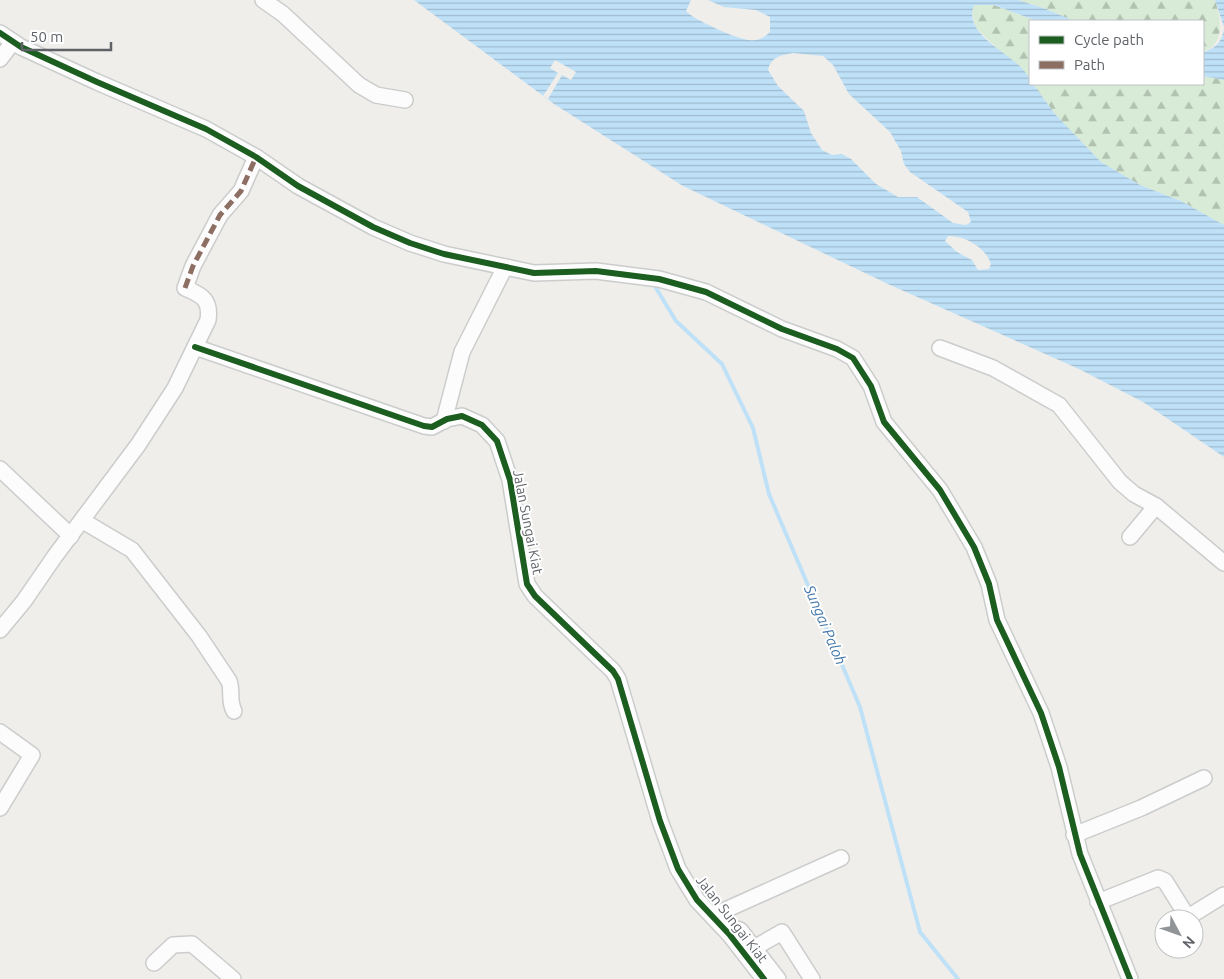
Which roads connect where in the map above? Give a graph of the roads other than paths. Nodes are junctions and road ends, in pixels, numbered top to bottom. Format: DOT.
graph roads {
  1 [pos="262,0"];
  2 [pos="0,33"];
  3 [pos="13,42"];
  4 [pos="0,59"];
  5 [pos="405,100"];
  6 [pos="256,156"];
  7 [pos="505,266"];
  8 [pos="195,347"];
  9 [pos="940,348"];
  10 [pos="444,421"];
  11 [pos="0,469"];
  12 [pos="1156,506"];
  13 [pos="83,521"];
  14 [pos="72,536"];
  15 [pos="1130,537"];
  16 [pos="1224,563"];
  17 [pos="0,630"];
  18 [pos="234,711"];
  19 [pos="0,732"];
  20 [pos="1204,778"];
  21 [pos="0,808"];
  22 [pos="1074,835"];
  23 [pos="842,858"];
  24 [pos="1224,895"];
  25 [pos="1098,902"];
  26 [pos="712,916"];
  27 [pos="729,934"];
  28 [pos="754,948"];
  29 [pos="154,962"];
  30 [pos="234,979"];
  31 [pos="764,979"];
  32 [pos="778,979"];
  33 [pos="812,979"];
  34 [pos="1130,979"];
  1 -- 5 [label="street"];
  2 -- 3 [label="street"];
  3 -- 4 [label="street"];
  3 -- 6 [label="street"];
  6 -- 7 [label="street"];
  6 -- 8 [label="street"];
  7 -- 10 [label="street"];
  7 -- 22 [label="street"];
  8 -- 10 [label="street, Jalan Sungai Kiat"];
  8 -- 13 [label="street"];
  9 -- 12 [label="street"];
  10 -- 26 [label="street, Jalan Sungai Kiat"];
  11 -- 14 [label="street"];
  12 -- 15 [label="street"];
  12 -- 16 [label="street"];
  13 -- 14 [label="street"];
  13 -- 18 [label="street"];
  14 -- 17 [label="street"];
  19 -- 21 [label="street"];
  20 -- 22 [label="street"];
  22 -- 25 [label="street"];
  23 -- 26 [label="street"];
  24 -- 25 [label="street"];
  25 -- 34 [label="street"];
  26 -- 27 [label="street, Jalan Sungai Kiat"];
  27 -- 28 [label="street"];
  27 -- 31 [label="street, Jalan Sungai Kiat"];
  28 -- 32 [label="street"];
  28 -- 33 [label="street"];
  29 -- 30 [label="street"];
}
